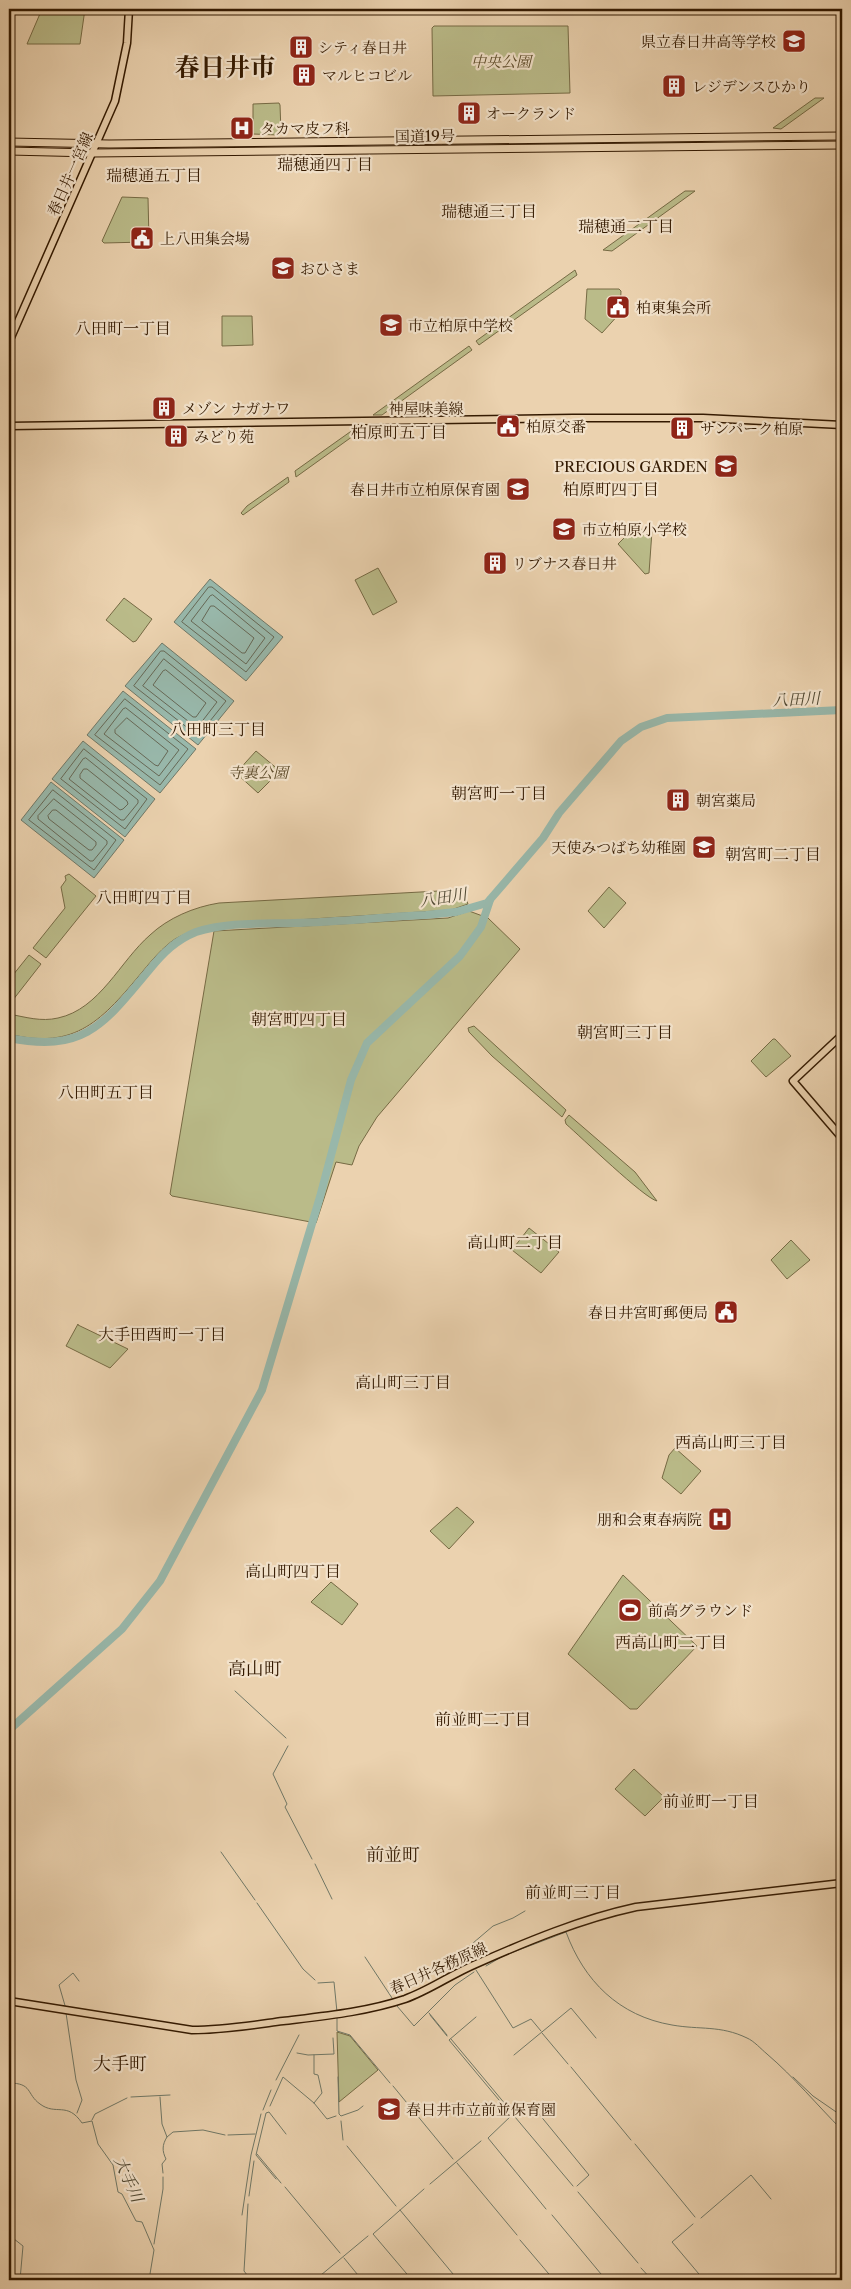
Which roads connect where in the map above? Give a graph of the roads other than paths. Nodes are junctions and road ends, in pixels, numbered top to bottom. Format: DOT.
graph roads {
  1 [pos="129,9"];
  2 [pos="842,136"];
  3 [pos="9,142"];
  4 [pos="98,143"];
  5 [pos="842,145"];
  6 [pos="9,151"];
  7 [pos="93,153"];
  8 [pos="9,342"];
  9 [pos="842,425"];
  10 [pos="9,426"];
  11 [pos="842,1035"];
  12 [pos="842,1138"];
  13 [pos="842,1883"];
  14 [pos="9,2001"];
  1 -- 4 [label="main road, 春日井一宮線"];
  2 -- 4 [label="highway, 国道19号"];
  3 -- 4 [label="highway, 国道19号"];
  4 -- 7 [label="main road, 春日井一宮線"];
  5 -- 7 [label="highway, 国道19号"];
  6 -- 7 [label="highway, 国道19号"];
  7 -- 8 [label="main road, 春日井一宮線"];
  9 -- 10 [label="main road, 神屋味美線"];
  11 -- 12 [label="main road"];
  13 -- 14 [label="main road, 春日井各務原線"];
}
